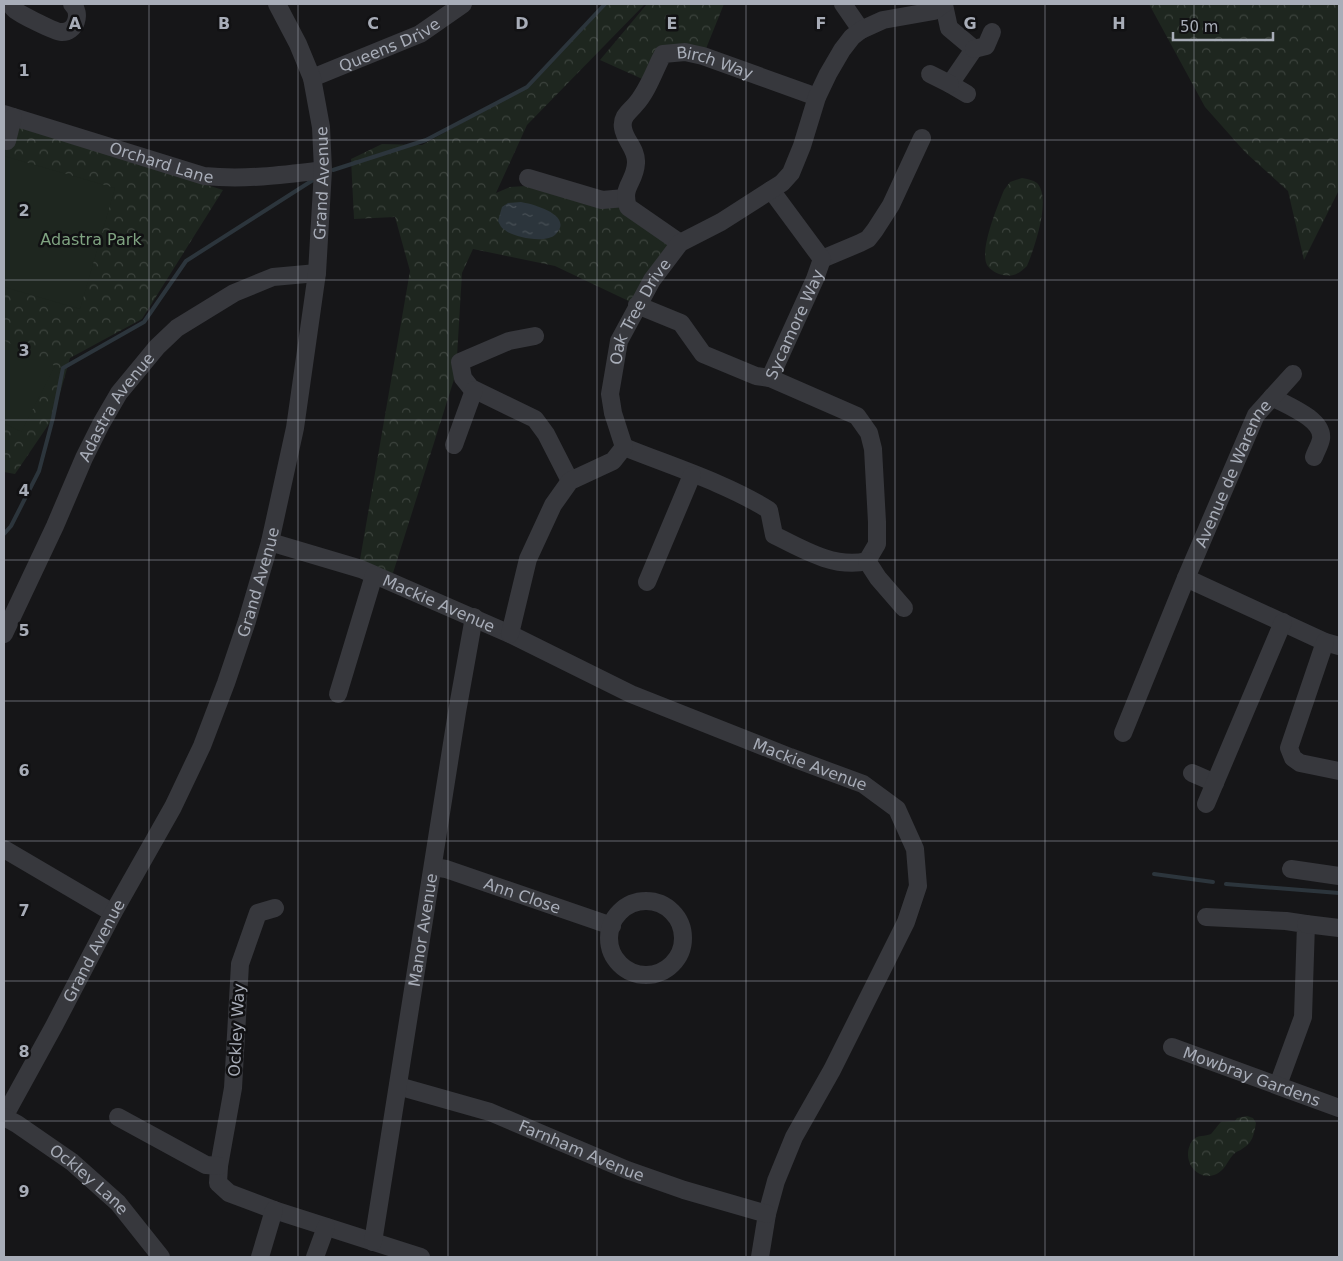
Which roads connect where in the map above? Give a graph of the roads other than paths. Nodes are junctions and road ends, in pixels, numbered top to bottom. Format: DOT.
graph roads {
  1 [pos="10,4"];
  2 [pos="72,4"];
  3 [pos="276,4"];
  4 [pos="463,4"];
  5 [pos="843,4"];
  6 [pos="944,4"];
  7 [pos="861,30"];
  8 [pos="992,32"];
  9 [pos="974,48"];
  10 [pos="930,74"];
  11 [pos="312,78"];
  12 [pos="950,84"];
  13 [pos="967,94"];
  14 [pos="817,97"];
  15 [pos="9,116"];
  16 [pos="922,138"];
  17 [pos="7,141"];
  18 [pos="323,170"];
  19 [pos="528,178"];
  20 [pos="771,190"];
  21 [pos="625,198"];
  22 [pos="680,244"];
  23 [pos="822,259"];
  24 [pos="318,272"];
  25 [pos="637,305"];
  26 [pos="536,336"];
  27 [pos="1293,374"];
  28 [pos="770,378"];
  29 [pos="474,390"];
  30 [pos="1272,398"];
  31 [pos="454,445"];
  32 [pos="624,447"];
  33 [pos="1314,457"];
  34 [pos="692,475"];
  35 [pos="570,481"];
  36 [pos="270,542"];
  37 [pos="867,561"];
  38 [pos="374,575"];
  39 [pos="1186,578"];
  40 [pos="647,582"];
  41 [pos="904,608"];
  42 [pos="474,617"];
  43 [pos="1283,622"];
  44 [pos="4,634"];
  45 [pos="510,634"];
  46 [pos="1332,644"];
  47 [pos="338,694"];
  48 [pos="1123,733"];
  49 [pos="1339,771"];
  50 [pos="1192,773"];
  51 [pos="1215,783"];
  52 [pos="1206,804"];
  53 [pos="4,849"];
  54 [pos="433,867"];
  55 [pos="1291,869"];
  56 [pos="1339,876"];
  57 [pos="275,908"];
  58 [pos="113,913"];
  59 [pos="1206,917"];
  60 [pos="1306,924"];
  61 [pos="612,926"];
  62 [pos="1339,928"];
  63 [pos="1172,1047"];
  64 [pos="1278,1085"];
  65 [pos="398,1086"];
  66 [pos="1336,1107"];
  67 [pos="4,1117"];
  68 [pos="118,1117"];
  69 [pos="219,1166"];
  70 [pos="274,1210"];
  71 [pos="766,1214"];
  72 [pos="326,1227"];
  73 [pos="373,1242"];
  74 [pos="161,1257"];
  75 [pos="260,1257"];
  76 [pos="315,1257"];
  77 [pos="421,1257"];
  78 [pos="760,1257"];
  1 -- 2 [label="street"];
  3 -- 11 [label="street, Grand Avenue"];
  4 -- 11 [label="street, Queens Drive"];
  5 -- 7 [label="street"];
  6 -- 7 [label="street, Oak Tree Drive"];
  6 -- 9 [label="street"];
  7 -- 14 [label="street, Oak Tree Drive"];
  8 -- 9 [label="street"];
  9 -- 12 [label="street"];
  10 -- 12 [label="street"];
  11 -- 18 [label="street, Grand Avenue"];
  12 -- 13 [label="street"];
  14 -- 20 [label="street, Oak Tree Drive"];
  14 -- 21 [label="street, Birch Way"];
  15 -- 17 [label="street"];
  15 -- 18 [label="street, Orchard Lane"];
  16 -- 23 [label="street"];
  18 -- 24 [label="street, Grand Avenue"];
  19 -- 21 [label="street"];
  20 -- 22 [label="street, Oak Tree Drive"];
  20 -- 23 [label="street, Sycamore Way"];
  21 -- 22 [label="street"];
  22 -- 25 [label="street, Oak Tree Drive"];
  23 -- 28 [label="street, Sycamore Way"];
  24 -- 36 [label="street, Grand Avenue"];
  24 -- 44 [label="street, Adastra Avenue"];
  25 -- 28 [label="street, Sycamore Way"];
  25 -- 32 [label="street, Oak Tree Drive"];
  26 -- 29 [label="street"];
  27 -- 30 [label="street, Avenue de Warenne"];
  28 -- 37 [label="street"];
  29 -- 31 [label="street"];
  29 -- 35 [label="street"];
  30 -- 33 [label="street"];
  30 -- 39 [label="street, Avenue de Warenne"];
  32 -- 34 [label="street"];
  32 -- 35 [label="street"];
  34 -- 37 [label="street"];
  34 -- 40 [label="street"];
  35 -- 45 [label="street"];
  36 -- 38 [label="street, Mackie Avenue"];
  36 -- 58 [label="street, Grand Avenue"];
  37 -- 41 [label="street"];
  38 -- 42 [label="street, Mackie Avenue"];
  38 -- 47 [label="street"];
  39 -- 43 [label="street"];
  39 -- 48 [label="street, Avenue de Warenne"];
  42 -- 45 [label="street, Mackie Avenue"];
  42 -- 54 [label="street, Manor Avenue"];
  43 -- 46 [label="street"];
  43 -- 51 [label="street"];
  45 -- 71 [label="street, Mackie Avenue"];
  46 -- 49 [label="street"];
  50 -- 51 [label="street"];
  51 -- 52 [label="street"];
  53 -- 58 [label="street"];
  54 -- 61 [label="street, Ann Close"];
  54 -- 65 [label="street, Manor Avenue"];
  55 -- 56 [label="street"];
  57 -- 69 [label="street, Ockley Way"];
  58 -- 67 [label="street, Grand Avenue"];
  59 -- 60 [label="street"];
  60 -- 62 [label="street"];
  60 -- 64 [label="street"];
  61 -- 61 [label="street"];
  63 -- 64 [label="street, Mowbray Gardens"];
  64 -- 66 [label="street, Mowbray Gardens"];
  65 -- 71 [label="street, Farnham Avenue"];
  65 -- 73 [label="street, Manor Avenue"];
  67 -- 74 [label="street, Ockley Lane"];
  68 -- 69 [label="street"];
  69 -- 70 [label="street, Ockley Way"];
  70 -- 72 [label="street, Ockley Way"];
  70 -- 75 [label="street"];
  71 -- 78 [label="street, Mackie Avenue"];
  72 -- 73 [label="street, Ockley Way"];
  72 -- 76 [label="street"];
  73 -- 77 [label="street, Ockley Way"];
}
